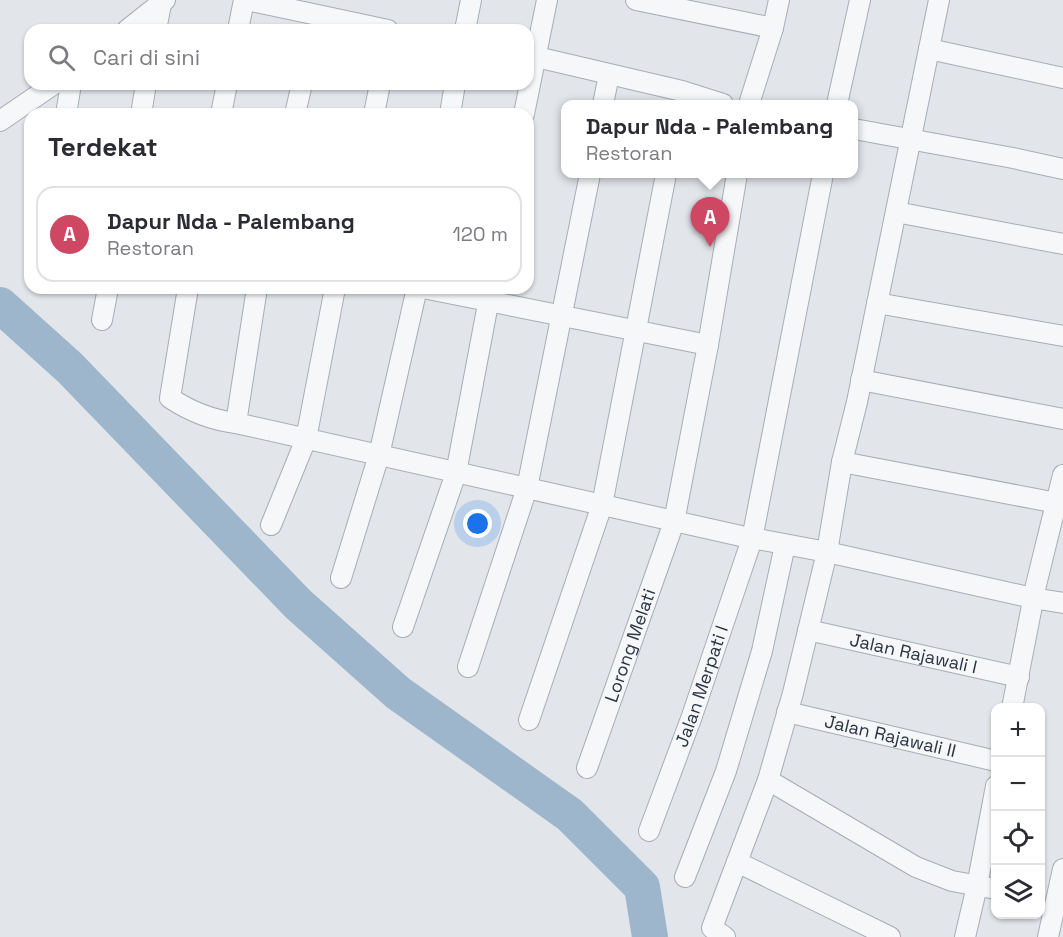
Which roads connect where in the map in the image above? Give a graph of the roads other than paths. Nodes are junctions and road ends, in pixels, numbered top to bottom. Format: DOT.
graph roads {
  1 [pos="245,0"];
  2 [pos="471,0"];
  3 [pos="547,0"];
  4 [pos="636,0"];
  5 [pos="779,0"];
  6 [pos="860,0"];
  7 [pos="939,0"];
  8 [pos="163,2"];
  9 [pos="316,23"];
  10 [pos="135,24"];
  11 [pos="158,24"];
  12 [pos="239,24"];
  13 [pos="466,24"];
  14 [pos="773,28"];
  15 [pos="534,48"];
  16 [pos="929,49"];
  17 [pos="534,56"];
  18 [pos="609,75"];
  19 [pos="1063,78"];
  20 [pos="45,90"];
  21 [pos="70,90"];
  22 [pos="145,90"];
  23 [pos="226,90"];
  24 [pos="301,90"];
  25 [pos="379,90"];
  26 [pos="454,90"];
  27 [pos="527,90"];
  28 [pos="681,98"];
  29 [pos="604,100"];
  30 [pos="751,100"];
  31 [pos="838,100"];
  32 [pos="67,108"];
  33 [pos="142,108"];
  34 [pos="222,108"];
  35 [pos="296,108"];
  36 [pos="375,108"];
  37 [pos="451,108"];
  38 [pos="525,108"];
  39 [pos="0,121"];
  40 [pos="858,130"];
  41 [pos="911,138"];
  42 [pos="1063,169"];
  43 [pos="589,178"];
  44 [pos="665,178"];
  45 [pos="736,178"];
  46 [pos="823,178"];
  47 [pos="896,212"];
  48 [pos="1063,244"];
  49 [pos="107,294"];
  50 [pos="187,294"];
  51 [pos="256,294"];
  52 [pos="334,294"];
  53 [pos="416,294"];
  54 [pos="490,295"];
  55 [pos="877,303"];
  56 [pos="562,316"];
  57 [pos="102,320"];
  58 [pos="636,330"];
  59 [pos="1063,336"];
  60 [pos="708,345"];
  61 [pos="861,380"];
  62 [pos="1063,419"];
  63 [pos="236,423"];
  64 [pos="306,439"];
  65 [pos="380,455"];
  66 [pos="842,462"];
  67 [pos="456,472"];
  68 [pos="1063,475"];
  69 [pos="527,489"];
  70 [pos="1056,503"];
  71 [pos="602,505"];
  72 [pos="674,522"];
  73 [pos="271,525"];
  74 [pos="752,538"];
  75 [pos="785,545"];
  76 [pos="827,552"];
  77 [pos="341,578"];
  78 [pos="1033,598"];
  79 [pos="1063,603"];
  80 [pos="404,627"];
  81 [pos="808,630"];
  82 [pos="468,667"];
  83 [pos="1018,677"];
  84 [pos="1013,703"];
  85 [pos="787,712"];
  86 [pos="529,720"];
  87 [pos="991,760"];
  88 [pos="587,768"];
  89 [pos="768,780"];
  90 [pos="994,811"];
  91 [pos="648,831"];
  92 [pos="737,862"];
  93 [pos="1063,869"];
  94 [pos="685,877"];
  95 [pos="986,887"];
  96 [pos="1053,899"];
  97 [pos="725,937"];
  98 [pos="890,937"];
  99 [pos="965,937"];
  100 [pos="1048,937"];
  1 -- 9 [label="street"];
  1 -- 12 [label="street"];
  2 -- 13 [label="street"];
  3 -- 15 [label="street"];
  4 -- 14 [label="street"];
  5 -- 14 [label="street"];
  6 -- 31 [label="street"];
  7 -- 16 [label="street"];
  8 -- 10 [label="street"];
  8 -- 11 [label="street"];
  14 -- 30 [label="street"];
  16 -- 19 [label="street"];
  16 -- 41 [label="street"];
  17 -- 18 [label="street"];
  18 -- 28 [label="street"];
  18 -- 29 [label="street"];
  20 -- 39 [label="street"];
  21 -- 32 [label="street"];
  22 -- 33 [label="street"];
  23 -- 34 [label="street"];
  24 -- 35 [label="street"];
  25 -- 36 [label="street"];
  26 -- 37 [label="street"];
  27 -- 38 [label="street"];
  40 -- 41 [label="street"];
  41 -- 42 [label="street"];
  41 -- 47 [label="street"];
  43 -- 56 [label="street"];
  44 -- 58 [label="street"];
  45 -- 60 [label="street, Lorong Melati"];
  46 -- 74 [label="street, Jalan Merpati I"];
  47 -- 48 [label="street"];
  47 -- 55 [label="street"];
  49 -- 57 [label="street"];
  50 -- 63 [label="street"];
  51 -- 63 [label="street"];
  52 -- 64 [label="street"];
  53 -- 65 [label="street"];
  54 -- 56 [label="street"];
  54 -- 67 [label="street"];
  55 -- 59 [label="street"];
  55 -- 61 [label="street"];
  56 -- 58 [label="street"];
  56 -- 69 [label="street"];
  58 -- 60 [label="street"];
  58 -- 71 [label="street"];
  60 -- 72 [label="street, Lorong Melati"];
  61 -- 62 [label="street"];
  61 -- 66 [label="street"];
  63 -- 64 [label="street"];
  64 -- 65 [label="street"];
  64 -- 73 [label="street"];
  65 -- 67 [label="street"];
  65 -- 77 [label="street"];
  66 -- 70 [label="street"];
  66 -- 76 [label="street"];
  67 -- 69 [label="street"];
  67 -- 80 [label="street"];
  68 -- 70 [label="street"];
  69 -- 71 [label="street"];
  69 -- 82 [label="street"];
  70 -- 78 [label="street"];
  71 -- 72 [label="street"];
  71 -- 86 [label="street"];
  72 -- 74 [label="street"];
  72 -- 88 [label="street, Lorong Melati"];
  74 -- 75 [label="street"];
  74 -- 91 [label="street, Jalan Merpati I"];
  75 -- 76 [label="street"];
  75 -- 94 [label="street"];
  76 -- 78 [label="street"];
  76 -- 81 [label="street"];
  78 -- 79 [label="street"];
  78 -- 83 [label="street"];
  81 -- 83 [label="street, Jalan Rajawali I"];
  81 -- 85 [label="street"];
  83 -- 84 [label="street"];
  85 -- 87 [label="street, Jalan Rajawali II"];
  85 -- 89 [label="street"];
  89 -- 92 [label="street"];
  89 -- 95 [label="street"];
  90 -- 95 [label="street"];
  92 -- 97 [label="street"];
  92 -- 98 [label="street"];
  93 -- 96 [label="street"];
  95 -- 99 [label="street"];
  96 -- 100 [label="street"];
}
